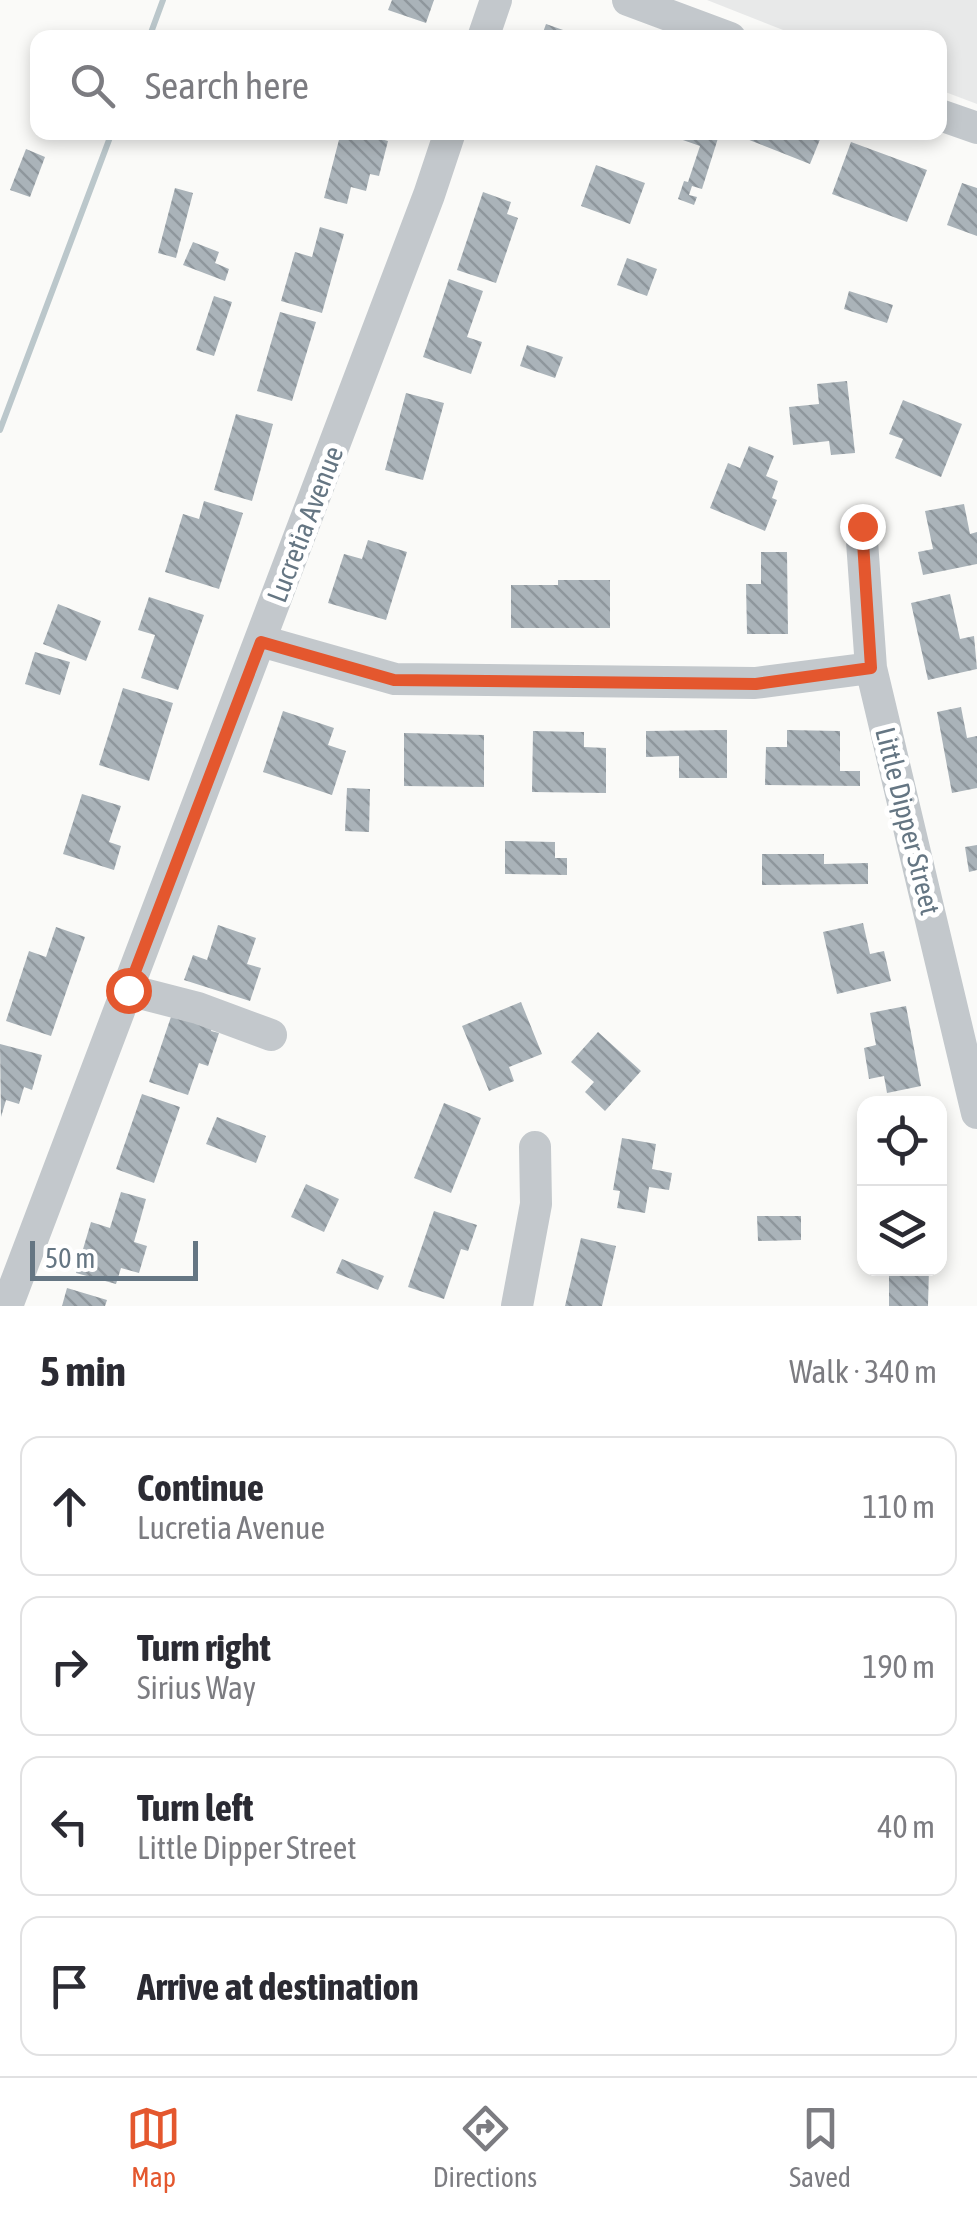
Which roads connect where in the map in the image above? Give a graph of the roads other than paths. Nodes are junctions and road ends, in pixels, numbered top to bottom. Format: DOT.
graph roads {
  1 [pos="496,0"];
  2 [pos="628,0"];
  3 [pos="486,30"];
  4 [pos="709,30"];
  5 [pos="947,117"];
  6 [pos="977,128"];
  7 [pos="447,140"];
  8 [pos="862,526"];
  9 [pos="261,642"];
  10 [pos="871,668"];
  11 [pos="128,990"];
  12 [pos="271,1034"];
  13 [pos="977,1112"];
  14 [pos="534,1147"];
  15 [pos="7,1306"];
  16 [pos="517,1306"];
  1 -- 3 [label="street"];
  2 -- 4 [label="street"];
  5 -- 6 [label="street"];
  7 -- 9 [label="street, Lucretia Avenue"];
  8 -- 10 [label="street, Little Dipper Street"];
  9 -- 10 [label="street"];
  9 -- 11 [label="street, Lucretia Avenue"];
  10 -- 13 [label="street, Little Dipper Street"];
  11 -- 12 [label="street"];
  11 -- 15 [label="street, Lucretia Avenue"];
  14 -- 16 [label="street"];
}
